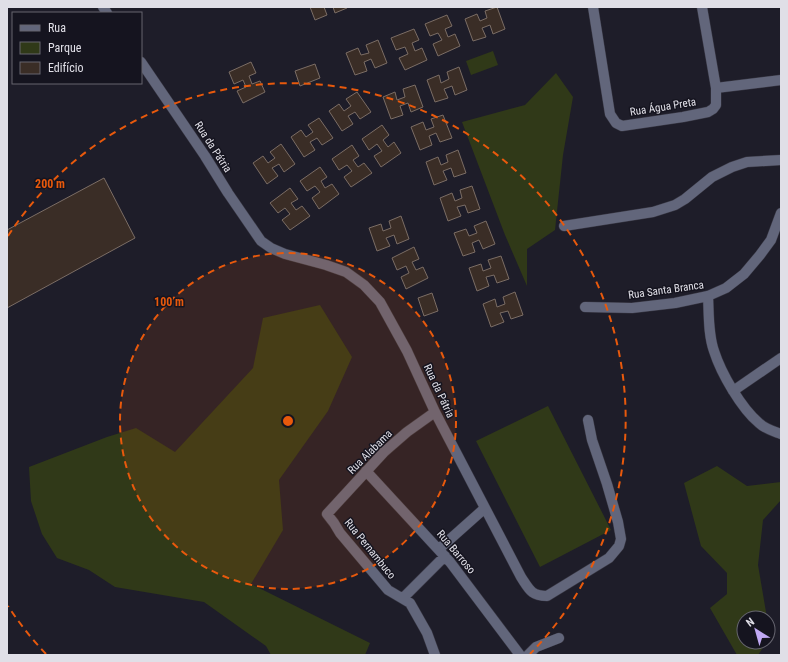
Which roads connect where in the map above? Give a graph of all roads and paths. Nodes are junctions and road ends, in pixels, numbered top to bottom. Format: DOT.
graph roads {
  1 [pos="593,7"];
  2 [pos="702,7"];
  3 [pos="142,63"];
  4 [pos="781,80"];
  5 [pos="716,88"];
  6 [pos="781,160"];
  7 [pos="781,213"];
  8 [pos="564,226"];
  9 [pos="708,296"];
  10 [pos="585,307"];
  11 [pos="781,358"];
  12 [pos="734,391"];
  13 [pos="435,412"];
  14 [pos="588,420"];
  15 [pos="781,434"];
  16 [pos="366,471"];
  17 [pos="485,508"];
  18 [pos="327,514"];
  19 [pos="442,553"];
  20 [pos="403,598"];
  21 [pos="560,638"];
  22 [pos="435,655"];
  23 [pos="520,655"];
  24 [pos="528,655"];
  1 -- 5 [label="street, Rua Água Preta"];
  2 -- 5 [label="street, Rua Água Preta"];
  3 -- 13 [label="street, Rua da Pátria"];
  4 -- 5 [label="street"];
  6 -- 8 [label="street"];
  7 -- 9 [label="street, Rua Santa Branca"];
  9 -- 10 [label="street, Rua Santa Branca"];
  9 -- 12 [label="street"];
  11 -- 12 [label="street"];
  12 -- 15 [label="street"];
  13 -- 16 [label="street, Rua Alabama"];
  13 -- 17 [label="street, Rua da Pátria"];
  14 -- 17 [label="street, Rua da Pátria"];
  16 -- 18 [label="street, Rua Alabama"];
  16 -- 19 [label="street, Rua Barroso"];
  17 -- 19 [label="street"];
  18 -- 20 [label="street, Rua Pernambuco"];
  19 -- 20 [label="street"];
  19 -- 23 [label="street, Rua Barroso"];
  20 -- 22 [label="street, Rua Pernambuco"];
  21 -- 24 [label="street"];
}
